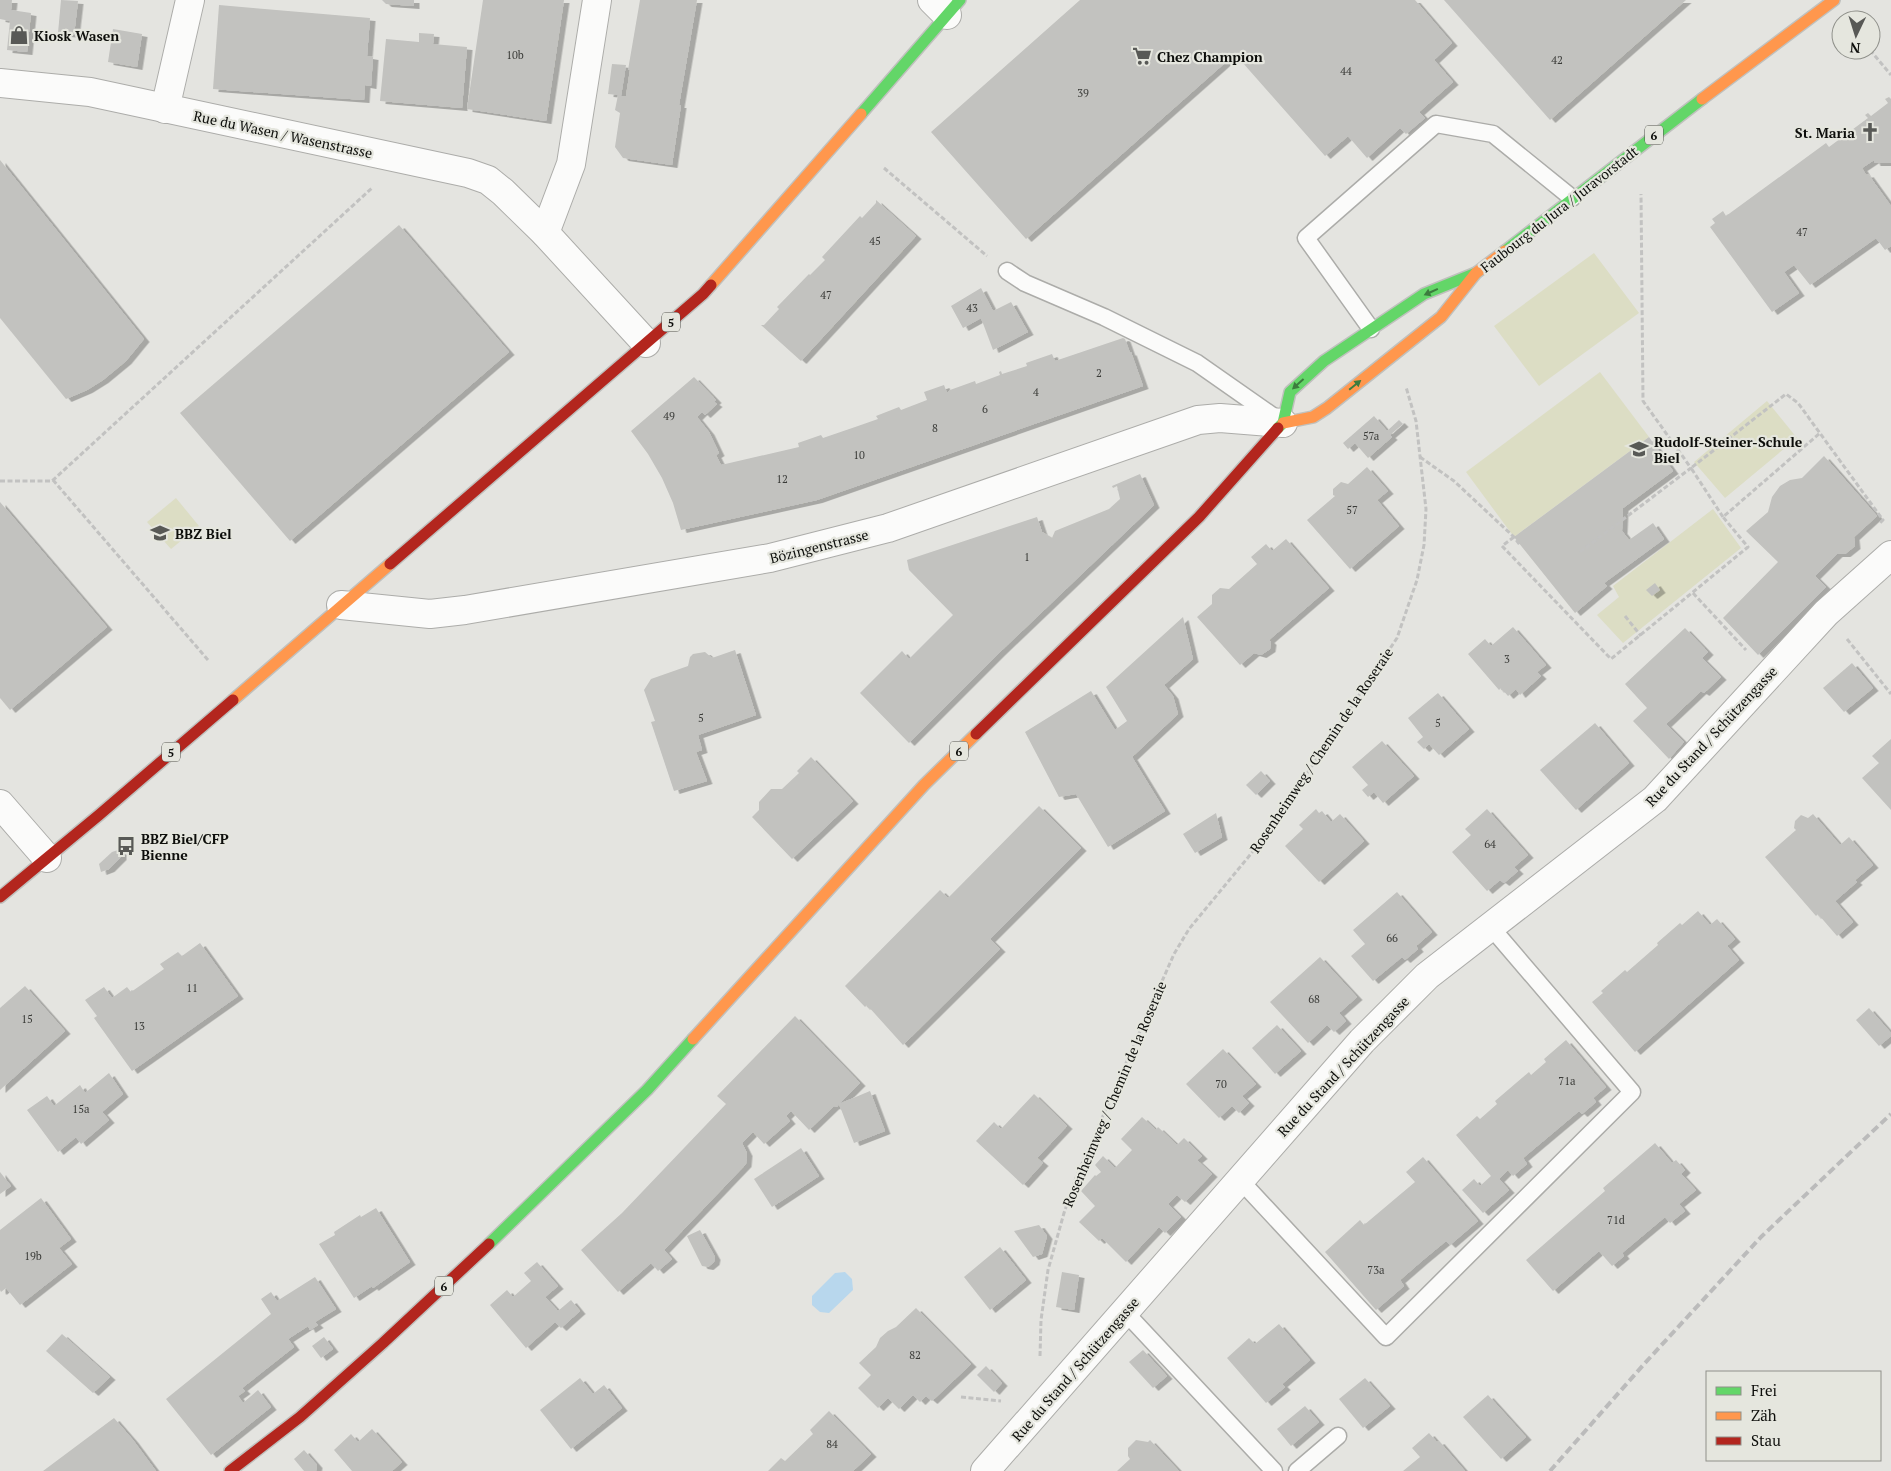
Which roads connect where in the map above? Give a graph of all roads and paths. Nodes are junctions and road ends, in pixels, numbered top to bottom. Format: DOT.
graph roads {
  1 [pos="190,0"];
  2 [pos="597,0"];
  3 [pos="1834,0"];
  4 [pos="946,5"];
  5 [pos="1878,60"];
  6 [pos="1891,75"];
  7 [pos="0,83"];
  8 [pos="165,109"];
  9 [pos="884,168"];
  10 [pos="378,182"];
  11 [pos="1641,194"];
  12 [pos="1572,198"];
  13 [pos="544,233"];
  14 [pos="1007,272"];
  15 [pos="1476,273"];
  16 [pos="1371,329"];
  17 [pos="646,343"];
  18 [pos="1404,380"];
  19 [pos="1283,424"];
  20 [pos="1820,433"];
  21 [pos="1420,457"];
  22 [pos="1691,468"];
  23 [pos="53,480"];
  24 [pos="0,481"];
  25 [pos="1723,517"];
  26 [pos="1883,520"];
  27 [pos="1514,537"];
  28 [pos="1520,545"];
  29 [pos="1580,552"];
  30 [pos="1891,555"];
  31 [pos="1693,593"];
  32 [pos="341,605"];
  33 [pos="1826,613"];
  34 [pos="1625,616"];
  35 [pos="1641,636"];
  36 [pos="1750,655"];
  37 [pos="208,660"];
  38 [pos="1891,694"];
  39 [pos="0,804"];
  40 [pos="47,858"];
  41 [pos="0,897"];
  42 [pos="1490,926"];
  43 [pos="1240,1180"];
  44 [pos="1125,1312"];
  45 [pos="1042,1406"];
  46 [pos="1338,1436"];
  47 [pos="230,1471"];
  48 [pos="985,1471"];
  49 [pos="1274,1471"];
  50 [pos="1297,1471"];
  1 -- 8 [label="street"];
  2 -- 13 [label="street"];
  3 -- 12 [label="main road, Faubourg du Jura / Juravorstadt / 6"];
  4 -- 17 [label="main road, 5"];
  5 -- 6 [label="path"];
  7 -- 8 [label="street, Rue du Wasen / Wasenstrasse"];
  8 -- 13 [label="street, Rue du Wasen / Wasenstrasse"];
  9 -- 14 [label="path"];
  10 -- 23 [label="path"];
  11 -- 22 [label="path"];
  12 -- 15 [label="main road, Faubourg du Jura / Juravorstadt / 6"];
  12 -- 16 [label="lane"];
  13 -- 17 [label="street, Rue du Wasen / Wasenstrasse"];
  14 -- 19 [label="lane"];
  15 -- 16 [label="main road, Faubourg du Jura / Juravorstadt / 6, one-way"];
  19 -- 15 [label="main road, Faubourg du Jura / Juravorstadt / 6, one-way"];
  16 -- 19 [label="main road, Faubourg du Jura / Juravorstadt / 6, one-way"];
  17 -- 32 [label="main road, 5"];
  18 -- 21 [label="path, Rosenheimweg / Chemin de la Roseraie"];
  19 -- 32 [label="street, Bözingenstrasse"];
  19 -- 47 [label="main road, 6"];
  20 -- 22 [label="path"];
  20 -- 25 [label="path"];
  20 -- 26 [label="path"];
  21 -- 27 [label="path"];
  21 -- 45 [label="path, Rosenheimweg / Chemin de la Roseraie"];
  22 -- 25 [label="path"];
  22 -- 29 [label="path"];
  23 -- 24 [label="path"];
  23 -- 37 [label="path"];
  25 -- 31 [label="path"];
  27 -- 28 [label="path"];
  27 -- 35 [label="path"];
  30 -- 33 [label="street, Rue du Stand / Schützengasse"];
  31 -- 35 [label="path"];
  31 -- 36 [label="path"];
  32 -- 40 [label="main road, 5"];
  33 -- 38 [label="path"];
  33 -- 42 [label="street, Rue du Stand / Schützengasse"];
  34 -- 35 [label="path"];
  39 -- 40 [label="street"];
  40 -- 41 [label="main road, 5"];
  42 -- 43 [label="street, Rue du Stand / Schützengasse"];
  42 -- 43 [label="lane"];
  43 -- 44 [label="street, Rue du Stand / Schützengasse"];
  44 -- 45 [label="street, Rue du Stand / Schützengasse"];
  44 -- 49 [label="lane"];
  45 -- 48 [label="street, Rue du Stand / Schützengasse"];
  46 -- 50 [label="lane"];
}
